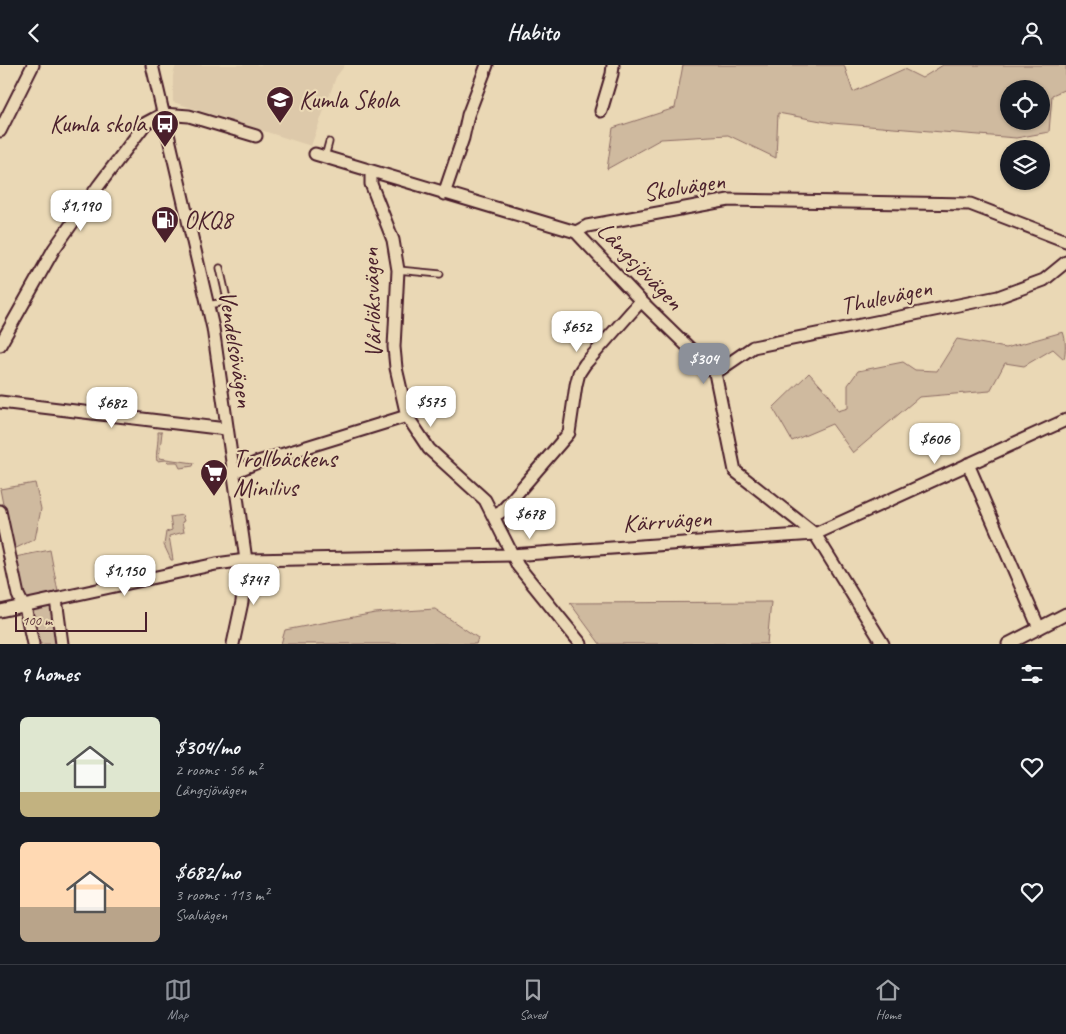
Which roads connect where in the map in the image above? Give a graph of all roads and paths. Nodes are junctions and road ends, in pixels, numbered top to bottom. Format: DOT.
graph roads {
  1 [pos="33,65"];
  2 [pos="37,65"];
  3 [pos="152,65"];
  4 [pos="487,65"];
  5 [pos="613,65"];
  6 [pos="601,111"];
  7 [pos="163,114"];
  8 [pos="0,131"];
  9 [pos="256,136"];
  10 [pos="328,142"];
  11 [pos="320,155"];
  12 [pos="371,172"];
  13 [pos="444,194"];
  14 [pos="576,232"];
  15 [pos="1066,241"];
  16 [pos="1066,261"];
  17 [pos="220,268"];
  18 [pos="398,270"];
  19 [pos="440,274"];
  20 [pos="641,301"];
  21 [pos="207,305"];
  22 [pos="0,345"];
  23 [pos="715,373"];
  24 [pos="0,402"];
  25 [pos="407,416"];
  26 [pos="1066,420"];
  27 [pos="226,429"];
  28 [pos="968,465"];
  29 [pos="232,473"];
  30 [pos="0,511"];
  31 [pos="494,516"];
  32 [pos="814,534"];
  33 [pos="511,555"];
  34 [pos="246,560"];
  35 [pos="56,599"];
  36 [pos="23,605"];
  37 [pos="0,611"];
  38 [pos="1066,614"];
  39 [pos="1039,628"];
  40 [pos="33,644"];
  41 [pos="62,644"];
  42 [pos="233,644"];
  43 [pos="581,644"];
  44 [pos="882,644"];
  45 [pos="1008,644"];
  1 -- 2 [label="street"];
  1 -- 8 [label="street"];
  3 -- 7 [label="street, Vendelsövägen"];
  4 -- 13 [label="street"];
  5 -- 6 [label="street"];
  7 -- 9 [label="street"];
  7 -- 21 [label="street, Vendelsövägen"];
  7 -- 22 [label="street"];
  10 -- 11 [label="lane"];
  11 -- 12 [label="street"];
  12 -- 13 [label="street"];
  12 -- 18 [label="street, Vårlöksvägen"];
  13 -- 14 [label="street"];
  14 -- 15 [label="street, Skolvägen"];
  14 -- 20 [label="street, Långsjövägen"];
  16 -- 23 [label="street, Thulevägen"];
  17 -- 21 [label="lane"];
  18 -- 19 [label="lane"];
  18 -- 25 [label="street, Vårlöksvägen"];
  20 -- 23 [label="street, Långsjövägen"];
  20 -- 31 [label="street"];
  21 -- 27 [label="street, Vendelsövägen"];
  23 -- 32 [label="street"];
  24 -- 27 [label="street"];
  25 -- 29 [label="street"];
  25 -- 31 [label="street, Vårlöksvägen"];
  26 -- 28 [label="street, Kärrvägen"];
  27 -- 29 [label="street, Vendelsövägen"];
  28 -- 32 [label="street, Kärrvägen"];
  28 -- 39 [label="street"];
  29 -- 34 [label="street, Vendelsövägen"];
  30 -- 36 [label="street"];
  31 -- 33 [label="street, Vårlöksvägen"];
  32 -- 33 [label="street, Kärrvägen"];
  32 -- 44 [label="street"];
  33 -- 34 [label="street, Kärrvägen"];
  33 -- 43 [label="street, Vårlöksvägen"];
  34 -- 35 [label="street, Kärrvägen"];
  34 -- 42 [label="street, Vendelsövägen"];
  35 -- 36 [label="street, Kärrvägen"];
  35 -- 41 [label="street"];
  36 -- 37 [label="street, Kärrvägen"];
  36 -- 40 [label="street"];
  38 -- 39 [label="street"];
  39 -- 45 [label="street"];
}
